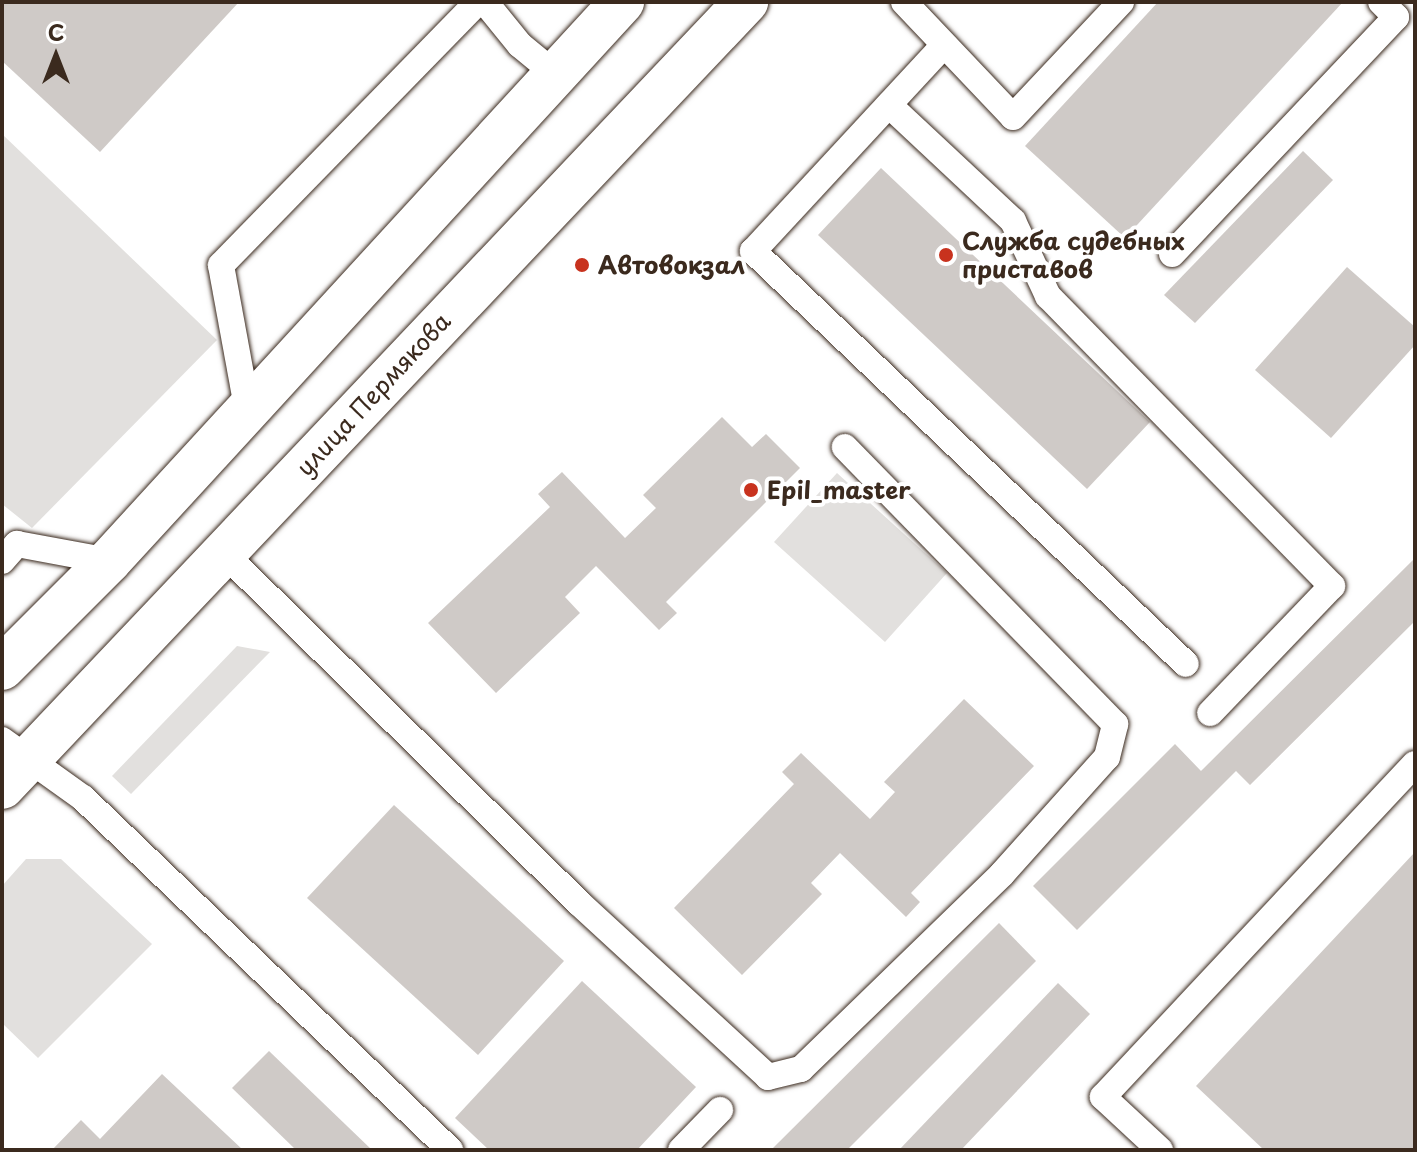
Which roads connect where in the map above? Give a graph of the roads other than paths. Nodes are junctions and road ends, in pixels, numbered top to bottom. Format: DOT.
graph roads {
  1 [pos="478,2"];
  2 [pos="485,2"];
  3 [pos="746,2"];
  4 [pos="904,2"];
  5 [pos="1121,2"];
  6 [pos="1381,2"];
  7 [pos="609,6"];
  8 [pos="944,45"];
  9 [pos="554,73"];
  10 [pos="889,105"];
  11 [pos="1172,254"];
  12 [pos="247,407"];
  13 [pos="845,447"];
  14 [pos="223,552"];
  15 [pos="2,561"];
  16 [pos="109,561"];
  17 [pos="1186,664"];
  18 [pos="2,668"];
  19 [pos="1210,713"];
  20 [pos="11,762"];
  21 [pos="1415,764"];
  22 [pos="720,1110"];
  23 [pos="450,1150"];
  24 [pos="681,1150"];
  25 [pos="1160,1150"];
  1 -- 12 [label="lane"];
  2 -- 9 [label="lane"];
  3 -- 14 [label="main road, улица Пермякова"];
  4 -- 8 [label="lane"];
  5 -- 8 [label="lane"];
  6 -- 11 [label="lane"];
  7 -- 9 [label="main road"];
  8 -- 10 [label="lane"];
  9 -- 12 [label="main road"];
  10 -- 17 [label="lane"];
  10 -- 19 [label="lane"];
  12 -- 16 [label="main road"];
  13 -- 14 [label="lane"];
  14 -- 20 [label="main road, улица Пермякова"];
  15 -- 16 [label="lane"];
  16 -- 18 [label="main road"];
  20 -- 23 [label="lane"];
  21 -- 25 [label="lane"];
  22 -- 24 [label="lane"];
}
